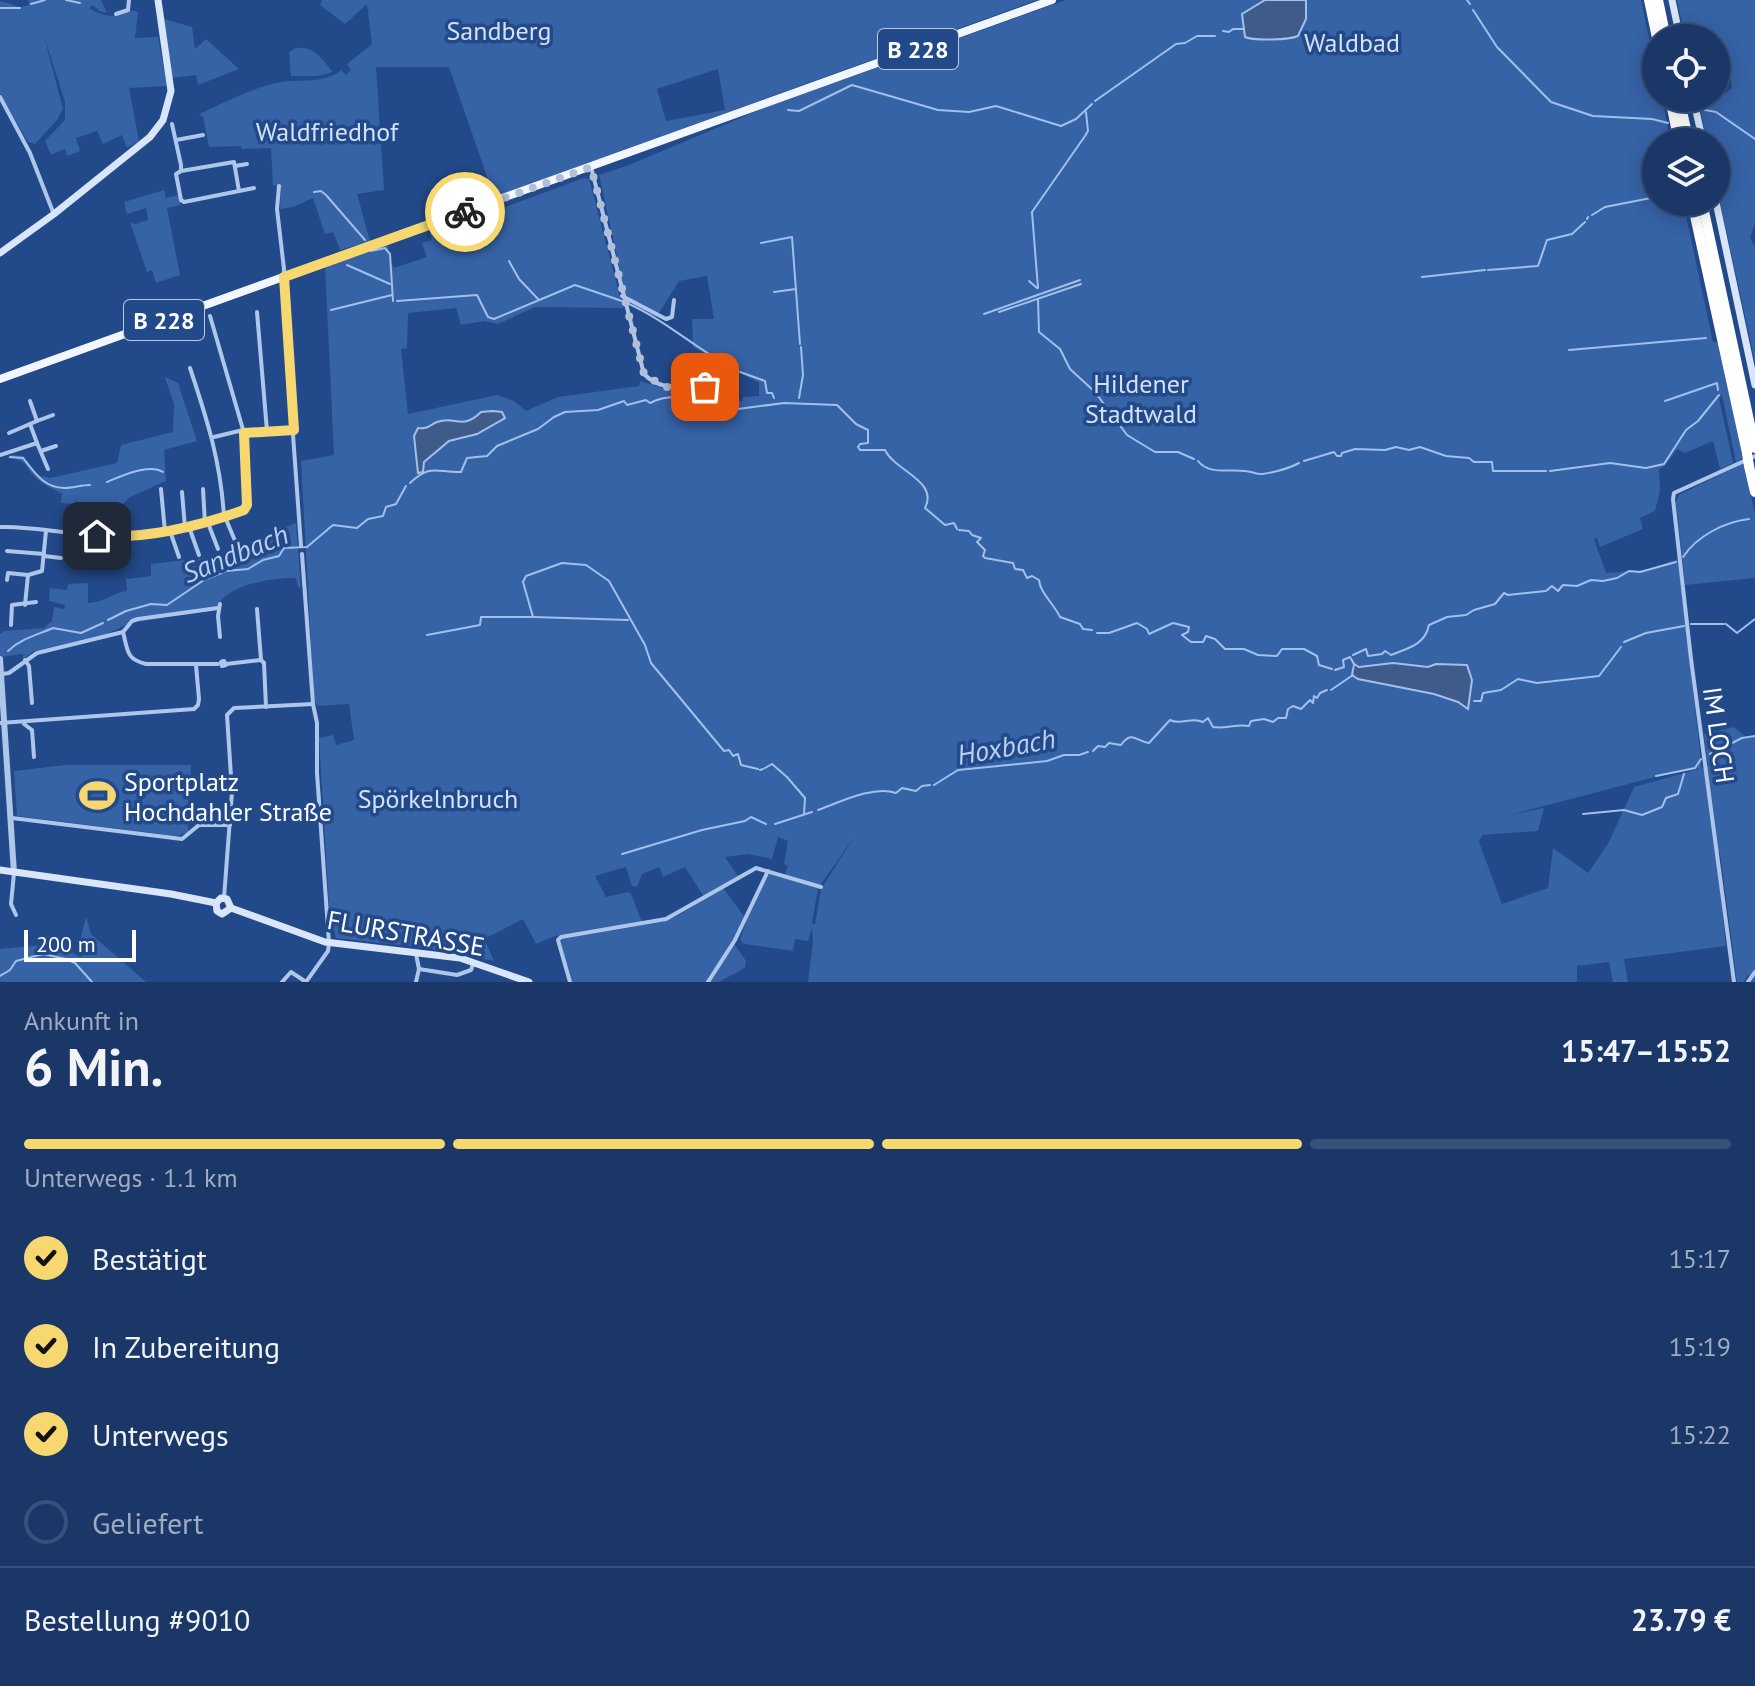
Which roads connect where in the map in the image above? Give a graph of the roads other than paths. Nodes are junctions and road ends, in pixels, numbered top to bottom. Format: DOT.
graph roads {
  1 [pos="129,0"];
  2 [pos="158,0"];
  3 [pos="1052,0"];
  4 [pos="1649,0"];
  5 [pos="1658,0"];
  6 [pos="1672,0"];
  7 [pos="116,14"];
  8 [pos="1654,24"];
  9 [pos="1663,24"];
  10 [pos="1677,24"];
  11 [pos="0,97"];
  12 [pos="172,124"];
  13 [pos="203,135"];
  14 [pos="176,140"];
  15 [pos="247,164"];
  16 [pos="235,166"];
  17 [pos="591,167"];
  18 [pos="181,171"];
  19 [pos="279,186"];
  20 [pos="254,188"];
  21 [pos="239,191"];
  22 [pos="54,214"];
  23 [pos="1695,216"];
  24 [pos="1705,216"];
  25 [pos="1719,216"];
  26 [pos="0,253"];
  27 [pos="284,277"];
  28 [pos="622,296"];
  29 [pos="674,300"];
  30 [pos="257,312"];
  31 [pos="210,316"];
  32 [pos="190,368"];
  33 [pos="0,379"];
  34 [pos="1755,385"];
  35 [pos="718,390"];
  36 [pos="30,401"];
  37 [pos="53,415"];
  38 [pos="37,421"];
  39 [pos="30,424"];
  40 [pos="294,430"];
  41 [pos="243,431"];
  42 [pos="267,431"];
  43 [pos="9,433"];
  44 [pos="213,437"];
  45 [pos="37,443"];
  46 [pos="56,446"];
  47 [pos="41,451"];
  48 [pos="0,455"];
  49 [pos="1752,456"];
  50 [pos="48,469"];
  51 [pos="161,489"];
  52 [pos="203,489"];
  53 [pos="182,492"];
  54 [pos="1755,492"];
  55 [pos="224,517"];
  56 [pos="207,523"];
  57 [pos="0,527"];
  58 [pos="187,528"];
  59 [pos="46,531"];
  60 [pos="168,532"];
  61 [pos="236,543"];
  62 [pos="301,546"];
  63 [pos="218,549"];
  64 [pos="7,551"];
  65 [pos="302,554"];
  66 [pos="44,555"];
  67 [pos="199,555"];
  68 [pos="179,557"];
  69 [pos="61,558"];
  70 [pos="28,575"];
  71 [pos="7,580"];
  72 [pos="257,609"];
  73 [pos="11,625"];
  74 [pos="123,632"];
  75 [pos="220,637"];
  76 [pos="0,659"];
  77 [pos="25,660"];
  78 [pos="261,660"];
  79 [pos="218,664"];
  80 [pos="226,664"];
  81 [pos="196,665"];
  82 [pos="2,674"];
  83 [pos="32,703"];
  84 [pos="313,704"];
  85 [pos="266,707"];
  86 [pos="22,722"];
  87 [pos="2,723"];
  88 [pos="34,757"];
  89 [pos="12,818"];
  90 [pos="230,825"];
  91 [pos="0,870"];
  92 [pos="768,871"];
  93 [pos="14,873"];
  94 [pos="821,887"];
  95 [pos="224,898"];
  96 [pos="216,903"];
  97 [pos="231,908"];
  98 [pos="16,915"];
  99 [pos="329,943"];
  100 [pos="416,952"];
  101 [pos="474,962"];
  102 [pos="419,969"];
  103 [pos="1755,972"];
  104 [pos="282,982"];
  105 [pos="306,982"];
  106 [pos="416,982"];
  107 [pos="529,982"];
  108 [pos="570,982"];
  109 [pos="708,982"];
  110 [pos="1734,982"];
  111 [pos="1748,982"];
  1 -- 7 [label="street"];
  2 -- 22 [label="main road"];
  3 -- 17 [label="main road, B 228"];
  4 -- 8 [label="highway"];
  5 -- 9 [label="highway"];
  6 -- 10 [label="main road"];
  11 -- 22 [label="street"];
  12 -- 14 [label="street"];
  13 -- 14 [label="street"];
  14 -- 18 [label="street"];
  15 -- 16 [label="street"];
  16 -- 18 [label="street"];
  16 -- 21 [label="street"];
  17 -- 27 [label="main road, B 228"];
  17 -- 28 [label="street"];
  18 -- 21 [label="street"];
  19 -- 27 [label="street"];
  20 -- 21 [label="street"];
  22 -- 26 [label="main road"];
  23 -- 49 [label="highway"];
  24 -- 49 [label="highway"];
  25 -- 34 [label="main road"];
  27 -- 33 [label="main road, B 228"];
  27 -- 40 [label="street"];
  28 -- 29 [label="street"];
  28 -- 35 [label="street"];
  30 -- 42 [label="street"];
  31 -- 41 [label="street"];
  32 -- 44 [label="street"];
  36 -- 38 [label="street"];
  37 -- 38 [label="street"];
  38 -- 39 [label="street"];
  39 -- 43 [label="street"];
  39 -- 45 [label="street"];
  40 -- 42 [label="street"];
  40 -- 62 [label="street"];
  41 -- 42 [label="street"];
  41 -- 44 [label="street"];
  41 -- 55 [label="street"];
  44 -- 55 [label="street"];
  45 -- 47 [label="street"];
  45 -- 48 [label="street"];
  46 -- 47 [label="street"];
  47 -- 50 [label="street"];
  49 -- 54 [label="highway"];
  49 -- 110 [label="street, IM LOCH"];
  51 -- 60 [label="street"];
  52 -- 56 [label="street"];
  53 -- 58 [label="street"];
  55 -- 56 [label="street"];
  55 -- 61 [label="street"];
  56 -- 58 [label="street"];
  56 -- 63 [label="street"];
  57 -- 59 [label="street"];
  58 -- 60 [label="street"];
  58 -- 67 [label="street"];
  59 -- 60 [label="street"];
  59 -- 66 [label="street"];
  60 -- 68 [label="street"];
  64 -- 66 [label="street"];
  65 -- 84 [label="street"];
  66 -- 69 [label="street"];
  66 -- 70 [label="street"];
  70 -- 71 [label="street"];
  70 -- 73 [label="street"];
  72 -- 78 [label="street"];
  74 -- 75 [label="street"];
  74 -- 77 [label="street"];
  74 -- 81 [label="street"];
  76 -- 82 [label="street"];
  77 -- 82 [label="street"];
  77 -- 83 [label="street"];
  78 -- 80 [label="street"];
  78 -- 85 [label="street"];
  79 -- 81 [label="street"];
  81 -- 86 [label="street"];
  82 -- 87 [label="street"];
  84 -- 85 [label="street"];
  84 -- 99 [label="street"];
  85 -- 90 [label="street"];
  86 -- 87 [label="street"];
  86 -- 88 [label="street"];
  87 -- 89 [label="street"];
  89 -- 90 [label="street"];
  89 -- 93 [label="street"];
  90 -- 95 [label="street"];
  91 -- 93 [label="main road"];
  92 -- 94 [label="street"];
  92 -- 108 [label="street"];
  92 -- 109 [label="street"];
  93 -- 96 [label="main road"];
  93 -- 98 [label="street"];
  95 -- 96 [label="main road"];
  95 -- 97 [label="main road"];
  96 -- 97 [label="main road"];
  97 -- 99 [label="main road, FLURSTRASSE"];
  99 -- 100 [label="main road, FLURSTRASSE"];
  99 -- 105 [label="street"];
  100 -- 101 [label="main road, FLURSTRASSE"];
  100 -- 102 [label="street"];
  101 -- 102 [label="street"];
  101 -- 107 [label="main road, FLURSTRASSE"];
  102 -- 106 [label="street"];
  103 -- 111 [label="street"];
  104 -- 105 [label="street"];
}
